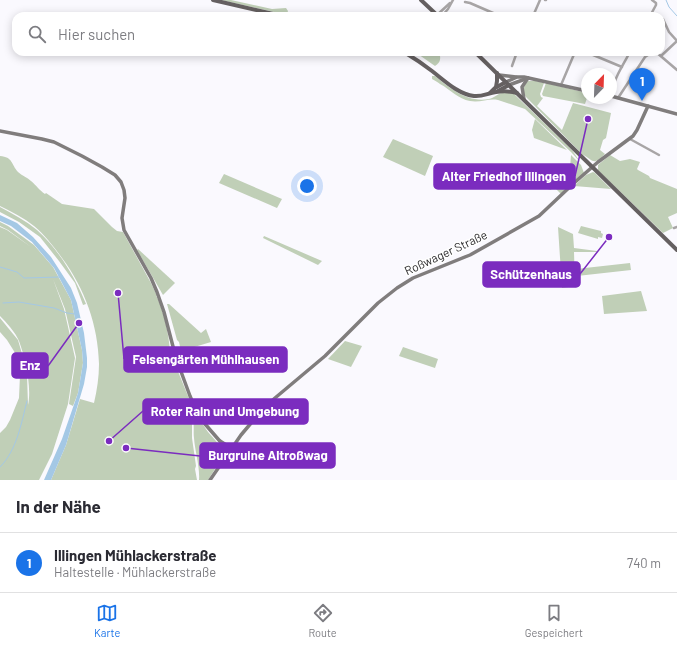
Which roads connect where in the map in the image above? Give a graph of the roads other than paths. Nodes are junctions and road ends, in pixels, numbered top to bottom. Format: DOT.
graph roads {
  1 [pos="213,0"];
  2 [pos="421,0"];
  3 [pos="453,0"];
  4 [pos="540,0"];
  5 [pos="652,0"];
  6 [pos="465,2"];
  7 [pos="450,3"];
  8 [pos="448,9"];
  9 [pos="265,12"];
  10 [pos="434,12"];
  11 [pos="440,12"];
  12 [pos="445,12"];
  13 [pos="448,12"];
  14 [pos="491,12"];
  15 [pos="535,12"];
  16 [pos="652,12"];
  17 [pos="665,22"];
  18 [pos="677,41"];
  19 [pos="665,52"];
  20 [pos="410,56"];
  21 [pos="479,56"];
  22 [pos="516,56"];
  23 [pos="573,56"];
  24 [pos="596,56"];
  25 [pos="628,56"];
  26 [pos="646,56"];
  27 [pos="661,56"];
  28 [pos="512,66"];
  29 [pos="622,67"];
  30 [pos="677,70"];
  31 [pos="498,74"];
  32 [pos="517,77"];
  33 [pos="528,78"];
  34 [pos="617,78"];
  35 [pos="507,83"];
  36 [pos="561,85"];
  37 [pos="496,90"];
  38 [pos="581,90"];
  39 [pos="517,93"];
  40 [pos="618,98"];
  41 [pos="524,99"];
  42 [pos="648,106"];
  43 [pos="677,114"];
  44 [pos="0,131"];
  45 [pos="630,139"];
  46 [pos="659,155"];
  47 [pos="592,168"];
  48 [pos="677,250"];
  49 [pos="230,449"];
  50 [pos="210,480"];
  1 -- 9 [label="main road"];
  2 -- 10 [label="main road"];
  3 -- 7 [label="street"];
  4 -- 15 [label="street"];
  5 -- 16 [label="street"];
  6 -- 14 [label="street"];
  7 -- 8 [label="street"];
  7 -- 11 [label="street"];
  8 -- 12 [label="street"];
  8 -- 13 [label="street"];
  17 -- 18 [label="street"];
  18 -- 19 [label="street"];
  20 -- 37 [label="main road"];
  21 -- 31 [label="main road"];
  22 -- 28 [label="street"];
  23 -- 36 [label="street"];
  24 -- 29 [label="street"];
  25 -- 29 [label="street"];
  26 -- 40 [label="street"];
  27 -- 30 [label="street"];
  29 -- 34 [label="street"];
  31 -- 32 [label="street"];
  31 -- 35 [label="main road"];
  31 -- 37 [label="main road"];
  32 -- 33 [label="street"];
  32 -- 35 [label="street"];
  33 -- 35 [label="street"];
  33 -- 36 [label="street"];
  33 -- 41 [label="street"];
  35 -- 37 [label="main road"];
  35 -- 39 [label="main road"];
  36 -- 38 [label="street"];
  37 -- 39 [label="main road"];
  39 -- 41 [label="main road"];
  40 -- 42 [label="street"];
  41 -- 47 [label="main road"];
  42 -- 43 [label="street"];
  42 -- 45 [label="street, Roßwager Straße"];
  44 -- 49 [label="street"];
  45 -- 46 [label="street"];
  45 -- 47 [label="street, Roßwager Straße"];
  47 -- 48 [label="main road"];
  47 -- 49 [label="street, Roßwager Straße"];
  49 -- 50 [label="street, Roßwager Straße"];
}
